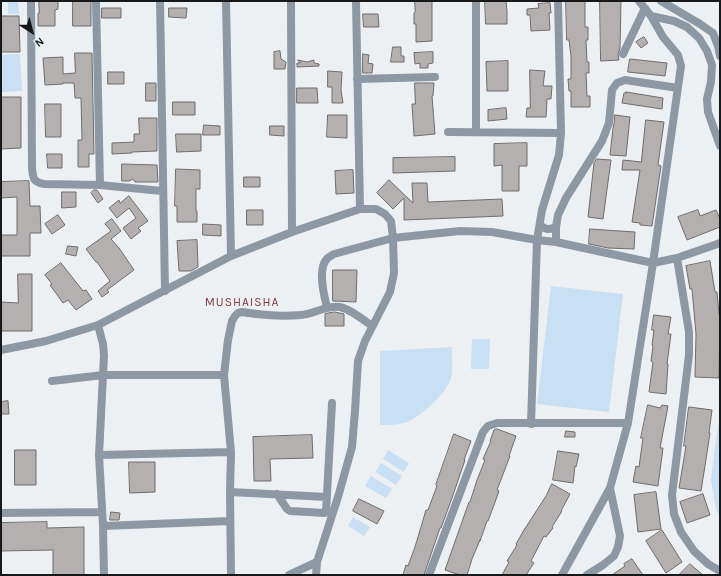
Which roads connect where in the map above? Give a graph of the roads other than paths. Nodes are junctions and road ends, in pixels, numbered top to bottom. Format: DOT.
graph roads {
  1 [pos="31,1"];
  2 [pos="96,1"];
  3 [pos="160,1"];
  4 [pos="226,1"];
  5 [pos="291,1"];
  6 [pos="356,1"];
  7 [pos="476,1"];
  8 [pos="558,1"];
  9 [pos="639,1"];
  10 [pos="661,1"];
  11 [pos="645,8"];
  12 [pos="651,16"];
  13 [pos="623,54"];
  14 [pos="720,56"];
  15 [pos="435,77"];
  16 [pos="357,79"];
  17 [pos="678,88"];
  18 [pos="448,132"];
  19 [pos="476,132"];
  20 [pos="561,133"];
  21 [pos="720,146"];
  22 [pos="100,185"];
  23 [pos="162,191"];
  24 [pos="360,209"];
  25 [pos="540,225"];
  26 [pos="556,227"];
  27 [pos="292,232"];
  28 [pos="393,238"];
  29 [pos="537,240"];
  30 [pos="556,242"];
  31 [pos="720,243"];
  32 [pos="231,256"];
  33 [pos="677,258"];
  34 [pos="653,263"];
  35 [pos="165,291"];
  36 [pos="327,307"];
  37 [pos="98,325"];
  38 [pos="372,326"];
  39 [pos="1,350"];
  40 [pos="224,375"];
  41 [pos="103,376"];
  42 [pos="52,381"];
  43 [pos="332,403"];
  44 [pos="628,423"];
  45 [pos="531,424"];
  46 [pos="231,452"];
  47 [pos="99,455"];
  48 [pos="610,488"];
  49 [pos="230,492"];
  50 [pos="277,494"];
  51 [pos="327,497"];
  52 [pos="102,512"];
  53 [pos="1,513"];
  54 [pos="230,522"];
  55 [pos="103,526"];
  56 [pos="317,562"];
  57 [pos="720,571"];
  58 [pos="104,575"];
  59 [pos="231,575"];
  60 [pos="289,575"];
  61 [pos="316,575"];
  62 [pos="429,575"];
  63 [pos="562,575"];
  64 [pos="587,575"];
  1 -- 22 [label="street"];
  2 -- 22 [label="street"];
  3 -- 23 [label="street"];
  4 -- 32 [label="street"];
  5 -- 27 [label="street"];
  6 -- 16 [label="street"];
  7 -- 19 [label="street"];
  8 -- 20 [label="street"];
  9 -- 11 [label="street"];
  10 -- 14 [label="street"];
  11 -- 12 [label="street"];
  11 -- 13 [label="street"];
  12 -- 17 [label="street"];
  12 -- 21 [label="street"];
  15 -- 16 [label="street"];
  16 -- 24 [label="street"];
  17 -- 26 [label="street"];
  17 -- 34 [label="street"];
  18 -- 19 [label="street"];
  19 -- 20 [label="street"];
  20 -- 25 [label="street"];
  22 -- 23 [label="street"];
  23 -- 35 [label="street"];
  24 -- 27 [label="street"];
  24 -- 28 [label="street"];
  25 -- 26 [label="street"];
  25 -- 29 [label="street"];
  26 -- 30 [label="street"];
  27 -- 32 [label="street"];
  28 -- 29 [label="street"];
  28 -- 36 [label="street"];
  28 -- 38 [label="street"];
  29 -- 30 [label="street"];
  29 -- 45 [label="street"];
  30 -- 34 [label="street"];
  31 -- 33 [label="street"];
  32 -- 35 [label="street"];
  33 -- 34 [label="street"];
  33 -- 57 [label="street"];
  34 -- 44 [label="street"];
  35 -- 37 [label="street"];
  36 -- 38 [label="street"];
  36 -- 40 [label="street"];
  37 -- 39 [label="street"];
  37 -- 41 [label="street"];
  38 -- 56 [label="street"];
  40 -- 41 [label="street"];
  40 -- 46 [label="street"];
  41 -- 42 [label="street"];
  41 -- 47 [label="street"];
  43 -- 51 [label="street"];
  44 -- 45 [label="street"];
  44 -- 48 [label="street"];
  45 -- 62 [label="street"];
  46 -- 47 [label="street"];
  46 -- 49 [label="street"];
  47 -- 52 [label="street"];
  48 -- 63 [label="street"];
  48 -- 64 [label="street"];
  49 -- 50 [label="street"];
  49 -- 54 [label="street"];
  50 -- 51 [label="street"];
  50 -- 51 [label="street"];
  52 -- 53 [label="street"];
  52 -- 55 [label="street"];
  54 -- 55 [label="street"];
  54 -- 59 [label="street"];
  55 -- 58 [label="street"];
  56 -- 60 [label="street"];
  56 -- 61 [label="street"];
}
